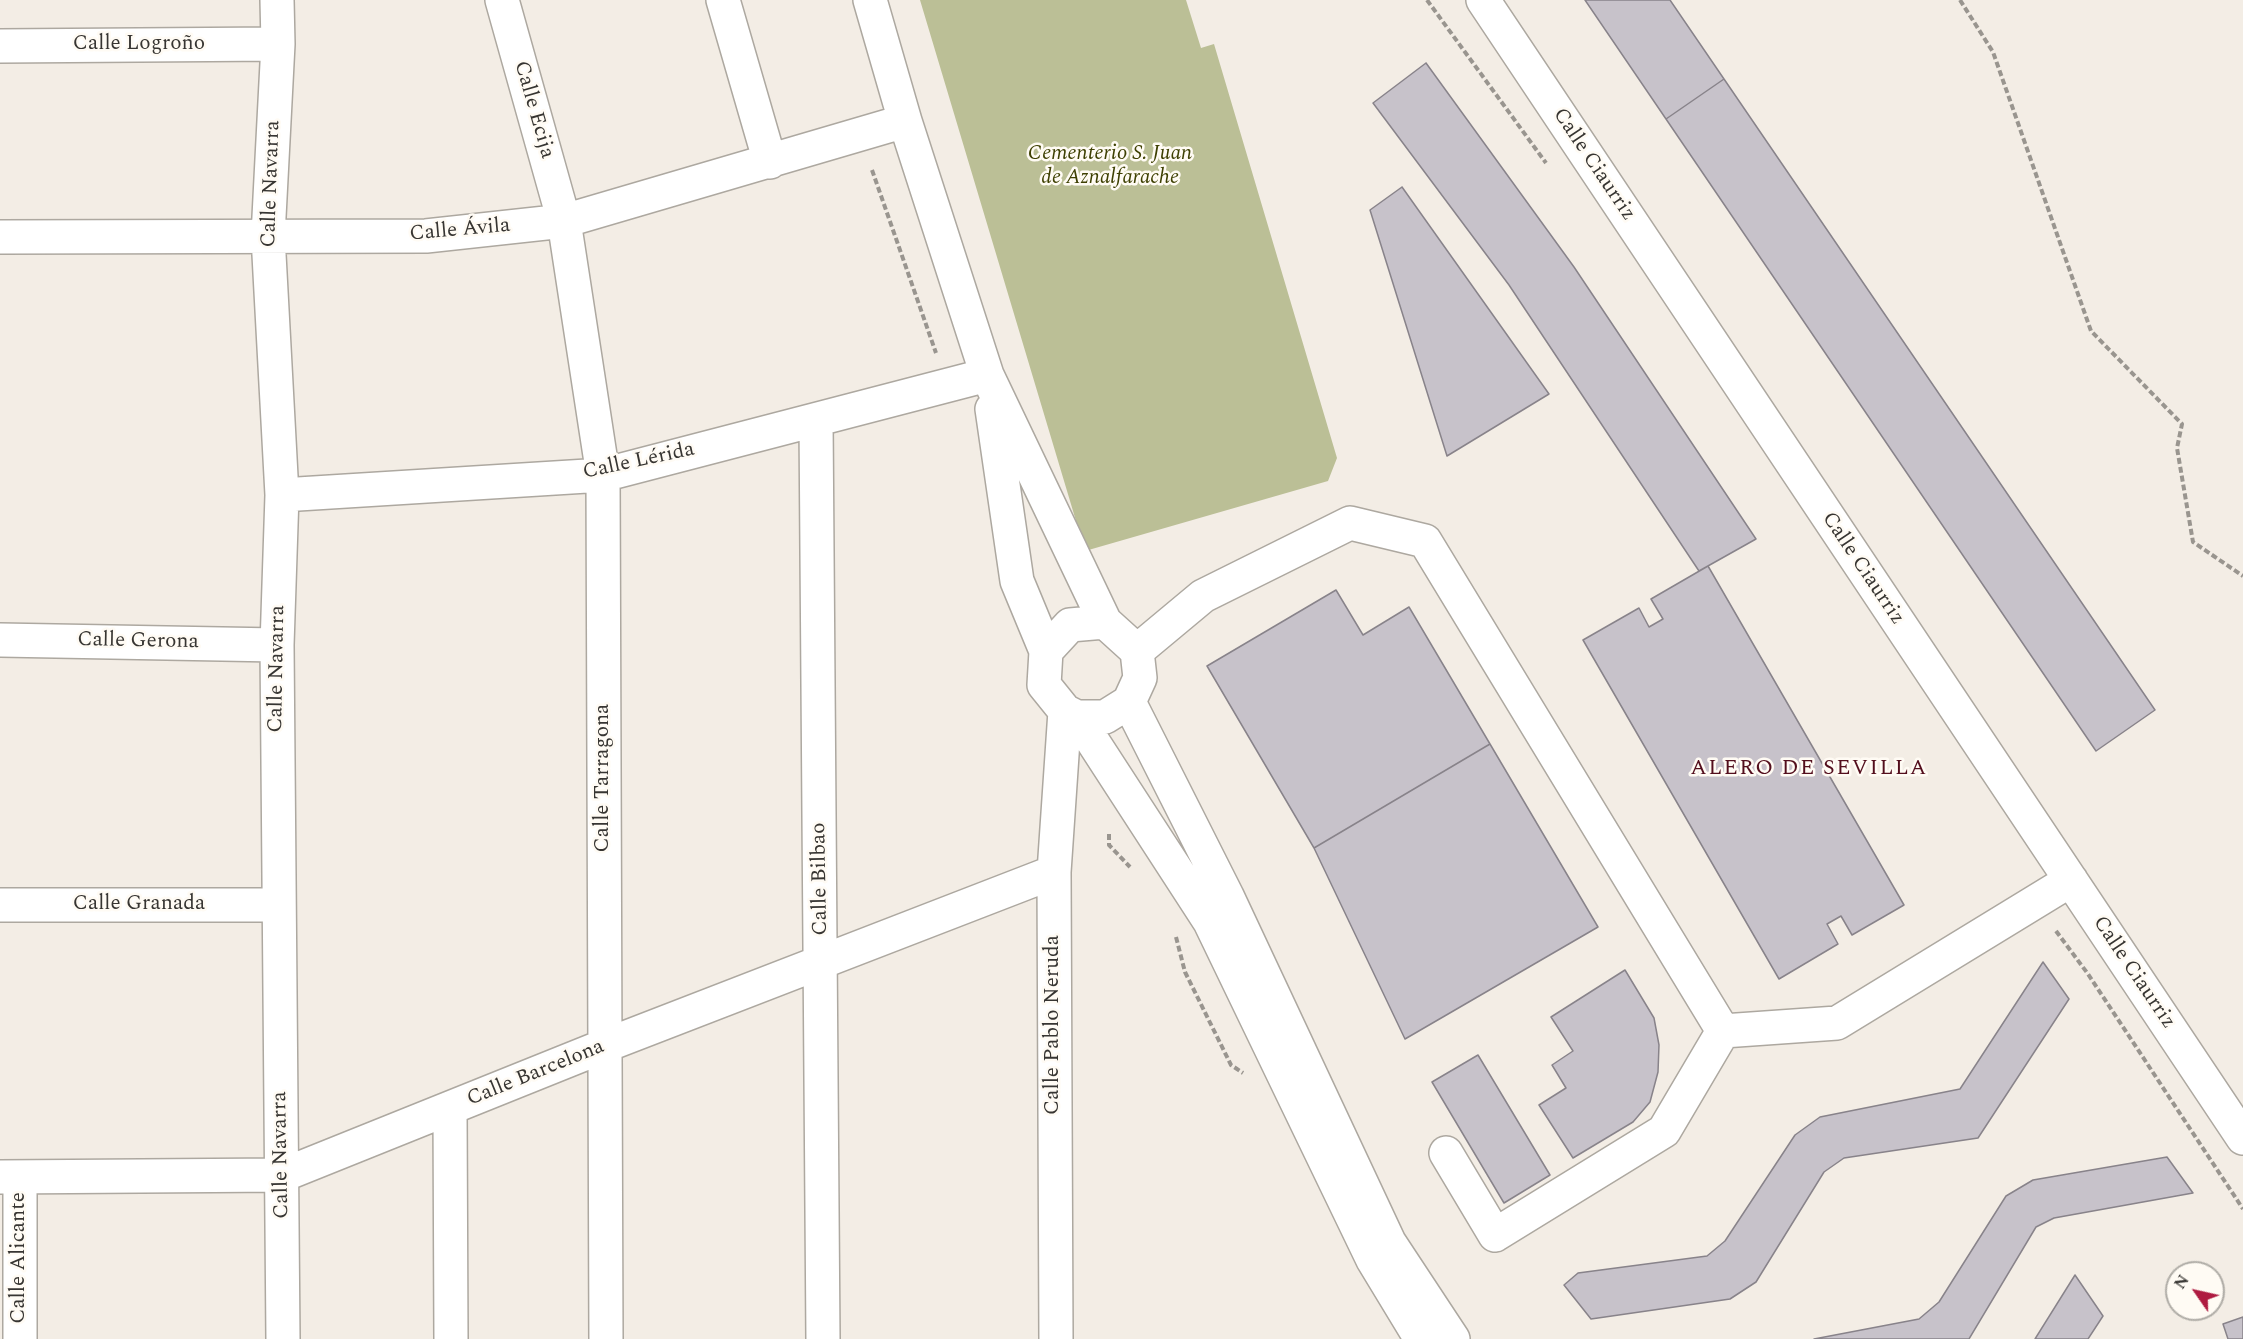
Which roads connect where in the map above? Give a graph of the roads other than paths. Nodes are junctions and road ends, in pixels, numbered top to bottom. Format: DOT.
graph roads {
  1 [pos="277,0"];
  2 [pos="502,0"];
  3 [pos="723,0"];
  4 [pos="870,0"];
  5 [pos="1483,0"];
  6 [pos="278,44"];
  7 [pos="0,46"];
  8 [pos="905,122"];
  9 [pos="770,162"];
  10 [pos="564,221"];
  11 [pos="268,236"];
  12 [pos="0,237"];
  13 [pos="987,375"];
  14 [pos="816,420"];
  15 [pos="603,475"];
  16 [pos="282,495"];
  17 [pos="1105,622"];
  18 [pos="0,640"];
  19 [pos="276,645"];
  20 [pos="1046,651"];
  21 [pos="1137,651"];
  22 [pos="1128,702"];
  23 [pos="1071,714"];
  24 [pos="1053,872"];
  25 [pos="2071,880"];
  26 [pos="0,905"];
  27 [pos="278,905"];
  28 [pos="822,962"];
  29 [pos="1723,1031"];
  30 [pos="604,1046"];
  31 [pos="450,1109"];
  32 [pos="2243,1138"];
  33 [pos="1446,1153"];
  34 [pos="283,1175"];
  35 [pos="10,1177"];
  36 [pos="21,1339"];
  37 [pos="283,1339"];
  38 [pos="451,1339"];
  39 [pos="606,1339"];
  40 [pos="823,1339"];
  41 [pos="1056,1339"];
  42 [pos="1421,1339"];
  43 [pos="1453,1339"];
  1 -- 6 [label="street, Calle Navarra"];
  2 -- 10 [label="street, Calle Ecija"];
  3 -- 9 [label="street"];
  4 -- 8 [label="street"];
  5 -- 25 [label="street, Calle Ciaurriz"];
  6 -- 7 [label="street, Calle Logroño"];
  6 -- 11 [label="street, Calle Navarra"];
  8 -- 9 [label="street, Calle Ávila"];
  8 -- 13 [label="street"];
  9 -- 10 [label="street, Calle Ávila"];
  10 -- 11 [label="street, Calle Ávila"];
  10 -- 15 [label="street, Calle Tarragona"];
  11 -- 12 [label="street, Calle Ávila"];
  11 -- 16 [label="street, Calle Navarra"];
  13 -- 14 [label="street, Calle Lérida"];
  13 -- 17 [label="street"];
  13 -- 20 [label="street"];
  14 -- 15 [label="street, Calle Lérida"];
  14 -- 28 [label="street, Calle Bilbao"];
  15 -- 16 [label="street, Calle Lérida"];
  15 -- 30 [label="street, Calle Tarragona"];
  16 -- 19 [label="street, Calle Navarra"];
  17 -- 20 [label="street"];
  17 -- 21 [label="street"];
  18 -- 19 [label="street, Calle Gerona"];
  19 -- 27 [label="street, Calle Navarra"];
  20 -- 23 [label="street"];
  21 -- 22 [label="street"];
  21 -- 29 [label="street"];
  22 -- 23 [label="street"];
  22 -- 43 [label="street"];
  23 -- 24 [label="street, Calle Pablo Neruda"];
  23 -- 42 [label="street"];
  24 -- 28 [label="street, Calle Barcelona"];
  24 -- 41 [label="street, Calle Pablo Neruda"];
  25 -- 29 [label="street"];
  25 -- 32 [label="street, Calle Ciaurriz"];
  26 -- 27 [label="street, Calle Granada"];
  27 -- 34 [label="street, Calle Navarra"];
  28 -- 30 [label="street, Calle Barcelona"];
  28 -- 40 [label="street, Calle Bilbao"];
  29 -- 33 [label="street"];
  30 -- 31 [label="street, Calle Barcelona"];
  30 -- 39 [label="street, Calle Tarragona"];
  31 -- 34 [label="street, Calle Barcelona"];
  31 -- 38 [label="street"];
  34 -- 35 [label="street, Calle Barcelona"];
  34 -- 37 [label="street, Calle Navarra"];
  35 -- 36 [label="street, Calle Alicante"];
}
